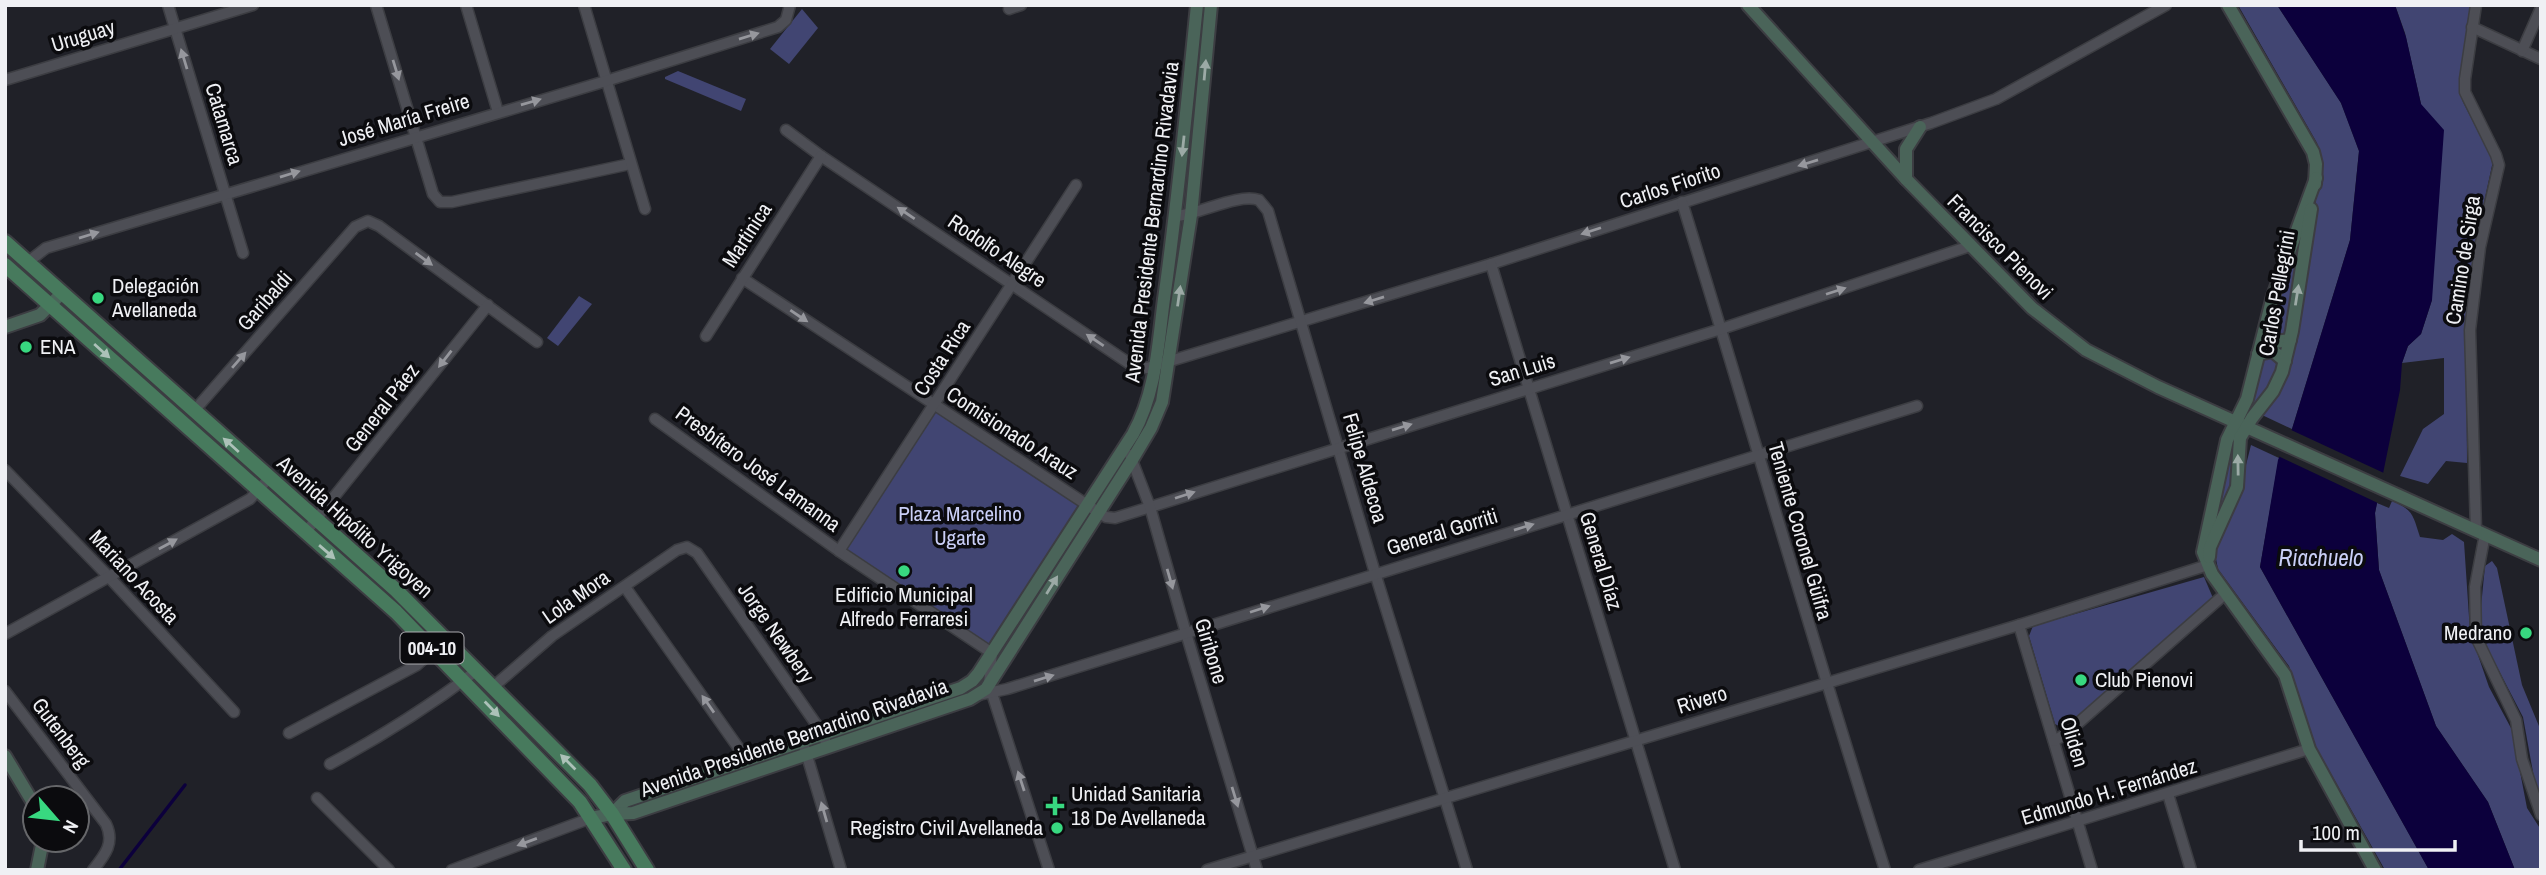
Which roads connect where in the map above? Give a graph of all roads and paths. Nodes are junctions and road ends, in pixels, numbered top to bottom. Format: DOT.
graph roads {
  1 [pos="168,5"];
  2 [pos="253,5"];
  3 [pos="376,5"];
  4 [pos="466,5"];
  5 [pos="584,5"];
  6 [pos="1021,5"];
  7 [pos="1197,5"];
  8 [pos="1211,5"];
  9 [pos="1748,5"];
  10 [pos="2166,5"];
  11 [pos="2228,5"];
  12 [pos="2476,5"];
  13 [pos="2541,8"];
  14 [pos="789,9"];
  15 [pos="1009,9"];
  16 [pos="2472,27"];
  17 [pos="175,28"];
  18 [pos="2522,51"];
  19 [pos="2541,60"];
  20 [pos="5,80"];
  21 [pos="606,80"];
  22 [pos="498,112"];
  23 [pos="1920,127"];
  24 [pos="786,130"];
  25 [pos="417,136"];
  26 [pos="1874,143"];
  27 [pos="821,156"];
  28 [pos="630,164"];
  29 [pos="2316,178"];
  30 [pos="1906,179"];
  31 [pos="1076,185"];
  32 [pos="225,194"];
  33 [pos="1682,202"];
  34 [pos="645,209"];
  35 [pos="1191,215"];
  36 [pos="1176,216"];
  37 [pos="5,242"];
  38 [pos="1970,246"];
  39 [pos="243,253"];
  40 [pos="28,262"];
  41 [pos="1491,264"];
  42 [pos="5,265"];
  43 [pos="742,278"];
  44 [pos="1012,285"];
  45 [pos="62,293"];
  46 [pos="51,305"];
  47 [pos="488,305"];
  48 [pos="1300,322"];
  49 [pos="5,327"];
  50 [pos="1721,328"];
  51 [pos="2264,333"];
  52 [pos="706,335"];
  53 [pos="2290,340"];
  54 [pos="537,342"];
  55 [pos="2258,354"];
  56 [pos="2285,361"];
  57 [pos="1169,363"];
  58 [pos="1155,367"];
  59 [pos="1529,388"];
  60 [pos="933,405"];
  61 [pos="1917,406"];
  62 [pos="194,411"];
  63 [pos="655,419"];
  64 [pos="2241,425"];
  65 [pos="1126,445"];
  66 [pos="1339,447"];
  67 [pos="1759,456"];
  68 [pos="1132,460"];
  69 [pos="5,470"];
  70 [pos="269,478"];
  71 [pos="2217,485"];
  72 [pos="258,491"];
  73 [pos="2236,492"];
  74 [pos="1150,507"];
  75 [pos="1092,508"];
  76 [pos="1567,514"];
  77 [pos="317,520"];
  78 [pos="2480,532"];
  79 [pos="305,533"];
  80 [pos="687,547"];
  81 [pos="839,551"];
  82 [pos="2541,560"];
  83 [pos="2208,565"];
  84 [pos="1375,573"];
  85 [pos="108,576"];
  86 [pos="625,587"];
  87 [pos="2227,593"];
  88 [pos="2019,625"];
  89 [pos="1186,633"];
  90 [pos="5,634"];
  91 [pos="434,650"];
  92 [pos="992,653"];
  93 [pos="476,671"];
  94 [pos="464,681"];
  95 [pos="1825,683"];
  96 [pos="493,687"];
  97 [pos="991,688"];
  98 [pos="5,691"];
  99 [pos="234,712"];
  100 [pos="289,733"];
  101 [pos="803,740"];
  102 [pos="825,740"];
  103 [pos="1636,740"];
  104 [pos="2054,741"];
  105 [pos="2309,750"];
  106 [pos="807,754"];
  107 [pos="5,756"];
  108 [pos="747,760"];
  109 [pos="330,764"];
  110 [pos="22,784"];
  111 [pos="2168,794"];
  112 [pos="317,798"];
  113 [pos="1445,798"];
  114 [pos="612,814"];
  115 [pos="2541,815"];
  116 [pos="592,818"];
  117 [pos="2078,822"];
  118 [pos="1253,856"];
  119 [pos="93,870"];
  120 [pos="389,870"];
  121 [pos="453,870"];
  122 [pos="624,870"];
  123 [pos="647,870"];
  124 [pos="841,870"];
  125 [pos="1049,870"];
  126 [pos="1207,870"];
  127 [pos="1257,870"];
  128 [pos="1467,870"];
  129 [pos="1675,870"];
  130 [pos="1885,870"];
  131 [pos="1919,870"];
  132 [pos="2092,870"];
  133 [pos="2191,870"];
  134 [pos="2375,870"];
  1 -- 17 [label="street, Catamarca"];
  2 -- 17 [label="street, Uruguay"];
  3 -- 25 [label="street, one-way"];
  4 -- 22 [label="street"];
  5 -- 21 [label="street"];
  6 -- 15 [label="street"];
  7 -- 36 [label="main road, Avenida Presidente Bernardino Rivadavia, one-way"];
  35 -- 8 [label="main road, Avenida Presidente Bernardino Rivadavia, one-way"];
  9 -- 26 [label="main road, Francisco Pienovi"];
  10 -- 23 [label="street, Carlos Fiorito"];
  11 -- 29 [label="main road, Carlos Pellegrini"];
  12 -- 16 [label="street, Camino de Sirga"];
  13 -- 18 [label="street"];
  21 -- 14 [label="street, José María Freire, one-way"];
  16 -- 18 [label="street"];
  16 -- 78 [label="street, Camino de Sirga"];
  17 -- 20 [label="street, Uruguay"];
  32 -- 17 [label="street, Catamarca, one-way"];
  18 -- 19 [label="street"];
  22 -- 21 [label="street, José María Freire, one-way"];
  21 -- 28 [label="street"];
  22 -- 25 [label="street, José María Freire"];
  23 -- 26 [label="street, Carlos Fiorito"];
  23 -- 30 [label="main road"];
  24 -- 27 [label="street, Rodolfo Alegre"];
  25 -- 28 [label="street"];
  32 -- 25 [label="street, José María Freire, one-way"];
  26 -- 30 [label="main road, Francisco Pienovi"];
  26 -- 33 [label="street, Carlos Fiorito, one-way"];
  27 -- 43 [label="street, Martinica"];
  44 -- 27 [label="street, Rodolfo Alegre, one-way"];
  28 -- 34 [label="street"];
  29 -- 51 [label="main road, Carlos Pellegrini"];
  53 -- 29 [label="main road, Carlos Pellegrini, one-way"];
  30 -- 38 [label="main road, Francisco Pienovi"];
  31 -- 44 [label="street, Costa Rica"];
  32 -- 39 [label="street, Catamarca"];
  40 -- 32 [label="street, José María Freire, one-way"];
  33 -- 41 [label="street, Carlos Fiorito, one-way"];
  33 -- 50 [label="street, Teniente Coronel Güifra"];
  35 -- 36 [label="street"];
  35 -- 48 [label="street, Felipe Aldecoa"];
  57 -- 35 [label="main road, Avenida Presidente Bernardino Rivadavia, one-way"];
  36 -- 58 [label="main road, Avenida Presidente Bernardino Rivadavia"];
  37 -- 40 [label="main road, Avenida Hipólito Yrigoyen / 004-10"];
  50 -- 38 [label="street, San Luis, one-way"];
  38 -- 64 [label="main road, Francisco Pienovi"];
  40 -- 45 [label="main road, Avenida Hipólito Yrigoyen / 004-10"];
  41 -- 48 [label="street, Carlos Fiorito, one-way"];
  41 -- 59 [label="street, General Díaz"];
  42 -- 46 [label="main road, Avenida Hipólito Yrigoyen / 004-10"];
  43 -- 52 [label="street, Martinica"];
  43 -- 60 [label="street, Comisionado Arauz, one-way"];
  58 -- 44 [label="street, Rodolfo Alegre, one-way"];
  44 -- 60 [label="street, Costa Rica"];
  45 -- 46 [label="main road"];
  45 -- 62 [label="main road, Avenida Hipólito Yrigoyen / 004-10"];
  46 -- 49 [label="main road"];
  46 -- 72 [label="main road, Avenida Hipólito Yrigoyen / 004-10, one-way"];
  47 -- 54 [label="street"];
  62 -- 47 [label="street, Garibaldi, one-way"];
  47 -- 77 [label="street, General Páez, one-way"];
  48 -- 57 [label="street, Carlos Fiorito"];
  48 -- 66 [label="street, Felipe Aldecoa"];
  59 -- 50 [label="street, San Luis, one-way"];
  50 -- 67 [label="street, Teniente Coronel Güifra"];
  51 -- 53 [label="main road"];
  51 -- 55 [label="main road, Carlos Pellegrini"];
  53 -- 56 [label="main road, Carlos Pellegrini"];
  55 -- 56 [label="main road"];
  55 -- 64 [label="main road, Carlos Pellegrini"];
  56 -- 64 [label="main road, Carlos Pellegrini"];
  57 -- 58 [label="street, Carlos Fiorito"];
  57 -- 68 [label="main road, Avenida Presidente Bernardino Rivadavia"];
  58 -- 65 [label="main road, Avenida Presidente Bernardino Rivadavia"];
  66 -- 59 [label="street, San Luis, one-way"];
  59 -- 76 [label="street, General Díaz"];
  60 -- 75 [label="street, Comisionado Arauz"];
  60 -- 81 [label="street, Costa Rica"];
  61 -- 67 [label="street, General Gorriti"];
  70 -- 62 [label="main road, Avenida Hipólito Yrigoyen / 004-10, one-way"];
  63 -- 81 [label="street, Presbítero José Lamanna"];
  64 -- 71 [label="main road, Carlos Pellegrini"];
  73 -- 64 [label="main road, Carlos Pellegrini, one-way"];
  64 -- 78 [label="main road, Francisco Pienovi"];
  65 -- 68 [label="street, Giribone"];
  65 -- 75 [label="main road, Avenida Presidente Bernardino Rivadavia"];
  74 -- 66 [label="street, San Luis, one-way"];
  66 -- 84 [label="street, Felipe Aldecoa"];
  67 -- 76 [label="street, General Gorriti"];
  67 -- 95 [label="street, Teniente Coronel Güifra"];
  68 -- 74 [label="street, Giribone"];
  68 -- 75 [label="main road, Avenida Presidente Bernardino Rivadavia"];
  69 -- 85 [label="street, Mariano Acosta"];
  70 -- 72 [label="street"];
  70 -- 77 [label="main road, Avenida Hipólito Yrigoyen / 004-10"];
  71 -- 73 [label="main road"];
  71 -- 83 [label="main road, Carlos Pellegrini"];
  72 -- 79 [label="main road, Avenida Hipólito Yrigoyen / 004-10"];
  85 -- 72 [label="street, one-way"];
  73 -- 83 [label="main road, Carlos Pellegrini"];
  74 -- 75 [label="street, San Luis"];
  74 -- 89 [label="street, Giribone, one-way"];
  75 -- 92 [label="main road, Avenida Presidente Bernardino Rivadavia"];
  97 -- 75 [label="main road, Avenida Presidente Bernardino Rivadavia, one-way"];
  84 -- 76 [label="street, General Gorriti, one-way"];
  76 -- 103 [label="street, General Díaz"];
  77 -- 79 [label="street, General Páez"];
  77 -- 93 [label="main road, Avenida Hipólito Yrigoyen / 004-10"];
  78 -- 82 [label="main road, Francisco Pienovi"];
  78 -- 115 [label="street, Camino de Sirga"];
  79 -- 91 [label="main road, Avenida Hipólito Yrigoyen / 004-10, one-way"];
  80 -- 86 [label="street, Lola Mora"];
  80 -- 102 [label="street, Jorge Newbery"];
  81 -- 92 [label="street, Presbítero José Lamanna"];
  83 -- 87 [label="main road"];
  83 -- 88 [label="street, Rivero"];
  89 -- 84 [label="street, General Gorriti, one-way"];
  84 -- 113 [label="street, Felipe Aldecoa"];
  85 -- 90 [label="street"];
  85 -- 99 [label="street, Mariano Acosta"];
  86 -- 96 [label="street, Lola Mora"];
  108 -- 86 [label="street, one-way"];
  87 -- 104 [label="street"];
  87 -- 105 [label="main road"];
  88 -- 95 [label="street, Rivero"];
  88 -- 104 [label="street, Oliden"];
  97 -- 89 [label="street, General Gorriti, one-way"];
  89 -- 118 [label="street, Giribone, one-way"];
  91 -- 94 [label="main road, Avenida Hipólito Yrigoyen / 004-10"];
  91 -- 100 [label="street"];
  92 -- 97 [label="street"];
  92 -- 102 [label="main road, Avenida Presidente Bernardino Rivadavia"];
  93 -- 94 [label="street"];
  93 -- 96 [label="main road, Avenida Hipólito Yrigoyen / 004-10"];
  94 -- 109 [label="street"];
  94 -- 116 [label="main road, Avenida Hipólito Yrigoyen / 004-10, one-way"];
  95 -- 103 [label="street, Rivero"];
  95 -- 130 [label="street, Teniente Coronel Güifra"];
  114 -- 96 [label="main road, Avenida Hipólito Yrigoyen / 004-10, one-way"];
  97 -- 102 [label="main road, Avenida Presidente Bernardino Rivadavia"];
  125 -- 97 [label="street, one-way"];
  98 -- 119 [label="street, Gutenberg"];
  101 -- 102 [label="main road, Avenida Presidente Bernardino Rivadavia"];
  101 -- 106 [label="street"];
  101 -- 108 [label="main road, Avenida Presidente Bernardino Rivadavia"];
  102 -- 106 [label="main road, Avenida Presidente Bernardino Rivadavia"];
  103 -- 113 [label="street, Rivero"];
  103 -- 129 [label="street, General Díaz"];
  104 -- 117 [label="street, Oliden"];
  105 -- 111 [label="street, Edmundo H. Fernández"];
  105 -- 134 [label="main road"];
  106 -- 114 [label="main road, Avenida Presidente Bernardino Rivadavia"];
  124 -- 106 [label="street, one-way"];
  107 -- 110 [label="main road"];
  108 -- 114 [label="main road, Avenida Presidente Bernardino Rivadavia"];
  111 -- 117 [label="street, Edmundo H. Fernández"];
  111 -- 133 [label="street"];
  112 -- 120 [label="street"];
  113 -- 118 [label="street, Rivero"];
  113 -- 128 [label="street, Felipe Aldecoa"];
  114 -- 116 [label="main road"];
  114 -- 123 [label="main road, Avenida Hipólito Yrigoyen / 004-10"];
  116 -- 121 [label="street, one-way"];
  116 -- 122 [label="main road, Avenida Hipólito Yrigoyen / 004-10"];
  117 -- 131 [label="street, Edmundo H. Fernández"];
  117 -- 132 [label="street, Oliden"];
  118 -- 126 [label="street, Rivero"];
  118 -- 127 [label="street, Giribone"];
}
